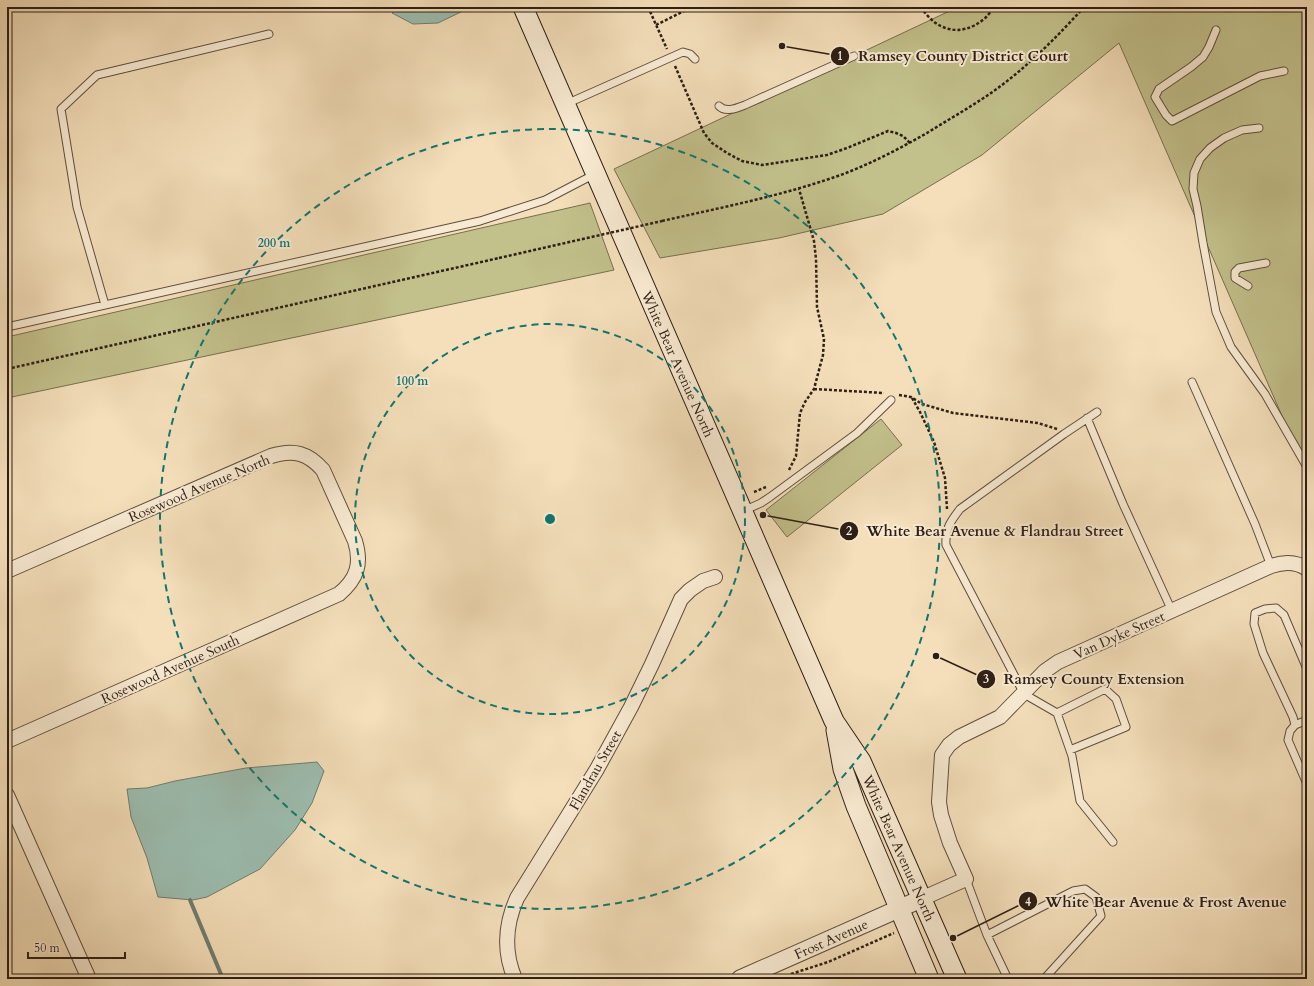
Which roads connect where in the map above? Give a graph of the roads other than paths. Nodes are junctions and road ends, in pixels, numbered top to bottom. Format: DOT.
graph roads {
  1 [pos="523,7"];
  2 [pos="1216,30"];
  3 [pos="269,34"];
  4 [pos="854,56"];
  5 [pos="695,59"];
  6 [pos="1284,70"];
  7 [pos="566,104"];
  8 [pos="719,106"];
  9 [pos="1259,128"];
  10 [pos="595,174"];
  11 [pos="1266,263"];
  12 [pos="1248,286"];
  13 [pos="105,305"];
  14 [pos="7,327"];
  15 [pos="1192,382"];
  16 [pos="891,397"];
  17 [pos="1097,412"];
  18 [pos="1087,418"];
  19 [pos="1307,467"];
  20 [pos="743,511"];
  21 [pos="1271,566"];
  22 [pos="1307,569"];
  23 [pos="7,571"];
  24 [pos="715,577"];
  25 [pos="333,597"];
  26 [pos="1172,611"];
  27 [pos="1307,669"];
  28 [pos="1024,694"];
  29 [pos="1057,713"];
  30 [pos="1307,720"];
  31 [pos="834,721"];
  32 [pos="1295,725"];
  33 [pos="7,741"];
  34 [pos="1070,750"];
  35 [pos="1307,784"];
  36 [pos="7,795"];
  37 [pos="1113,842"];
  38 [pos="966,879"];
  39 [pos="921,898"];
  40 [pos="899,908"];
  41 [pos="987,934"];
  42 [pos="89,979"];
  43 [pos="515,979"];
  44 [pos="740,979"];
  45 [pos="929,979"];
  46 [pos="956,979"];
  47 [pos="1008,979"];
  48 [pos="1044,979"];
  1 -- 7 [label="main road, White Bear Avenue North"];
  2 -- 6 [label="lane"];
  3 -- 13 [label="lane"];
  4 -- 8 [label="lane"];
  5 -- 7 [label="lane"];
  7 -- 10 [label="main road, White Bear Avenue North"];
  9 -- 19 [label="lane"];
  10 -- 13 [label="lane"];
  10 -- 20 [label="main road, White Bear Avenue North"];
  11 -- 12 [label="lane"];
  13 -- 14 [label="lane"];
  15 -- 21 [label="lane"];
  16 -- 20 [label="lane"];
  17 -- 18 [label="lane"];
  18 -- 26 [label="lane"];
  18 -- 28 [label="lane"];
  20 -- 31 [label="main road, White Bear Avenue North"];
  21 -- 22 [label="street, Van Dyke Street"];
  21 -- 26 [label="street, Van Dyke Street"];
  23 -- 25 [label="street, Rosewood Avenue North"];
  24 -- 43 [label="street, Flandrau Street"];
  25 -- 33 [label="street, Rosewood Avenue South"];
  26 -- 28 [label="street, Van Dyke Street"];
  27 -- 32 [label="lane"];
  28 -- 29 [label="lane"];
  28 -- 38 [label="street, Van Dyke Street"];
  29 -- 34 [label="lane"];
  29 -- 34 [label="lane"];
  30 -- 32 [label="lane"];
  31 -- 39 [label="main road, White Bear Avenue North"];
  31 -- 40 [label="main road, White Bear Avenue North"];
  32 -- 35 [label="lane"];
  34 -- 37 [label="lane"];
  36 -- 42 [label="street"];
  38 -- 39 [label="street"];
  38 -- 41 [label="lane"];
  39 -- 40 [label="street, Frost Avenue"];
  39 -- 46 [label="main road, White Bear Avenue North"];
  40 -- 44 [label="street, Frost Avenue"];
  40 -- 45 [label="main road, White Bear Avenue North"];
  41 -- 47 [label="lane"];
  41 -- 48 [label="lane"];
}
